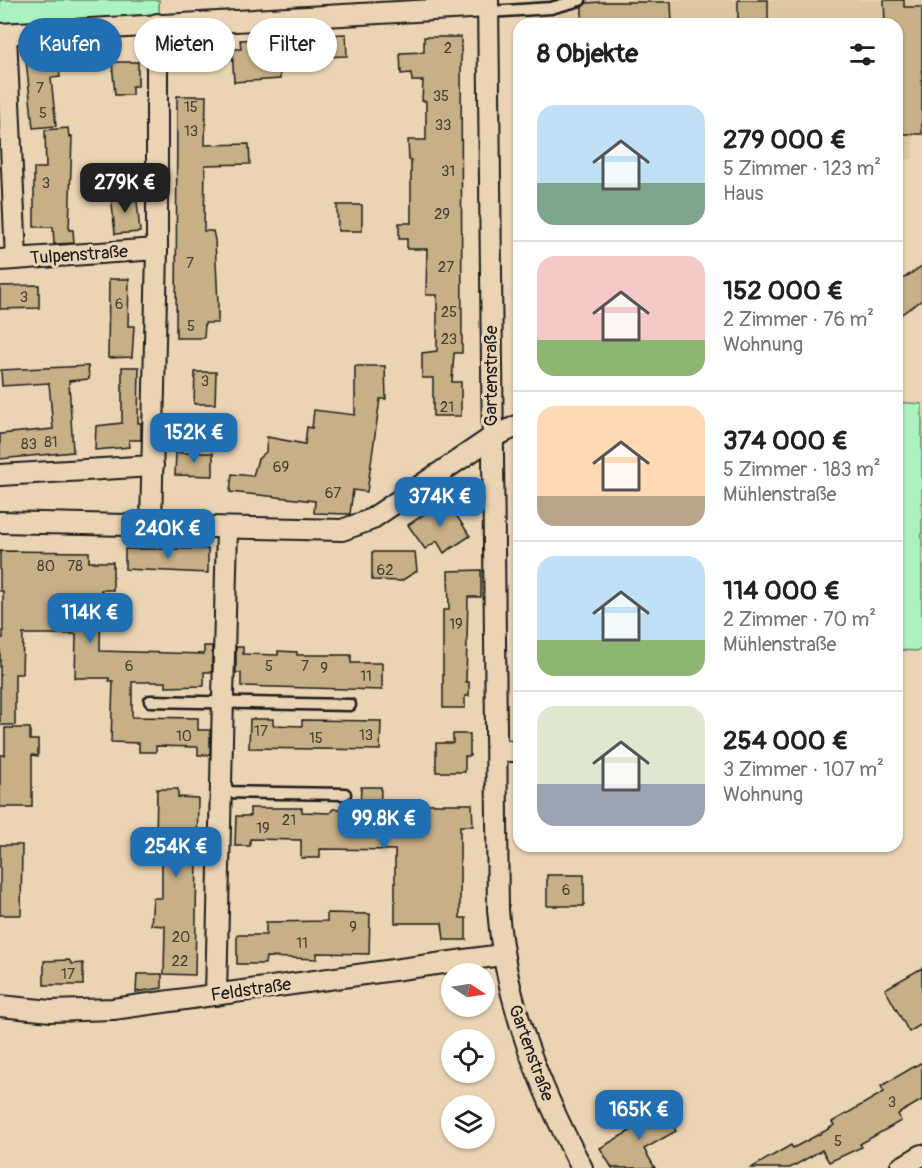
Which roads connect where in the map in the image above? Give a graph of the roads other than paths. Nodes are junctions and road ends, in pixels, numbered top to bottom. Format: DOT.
graph roads {
  1 [pos="580,0"];
  2 [pos="488,6"];
  3 [pos="235,20"];
  4 [pos="134,25"];
  5 [pos="3,34"];
  6 [pos="157,72"];
  7 [pos="157,249"];
  8 [pos="8,259"];
  9 [pos="513,428"];
  10 [pos="491,438"];
  11 [pos="153,466"];
  12 [pos="0,475"];
  13 [pos="0,522"];
  14 [pos="151,527"];
  15 [pos="227,529"];
  16 [pos="150,701"];
  17 [pos="222,701"];
  18 [pos="350,705"];
  19 [pos="497,751"];
  20 [pos="513,751"];
  21 [pos="220,792"];
  22 [pos="345,794"];
  23 [pos="501,955"];
  24 [pos="216,995"];
  25 [pos="0,1006"];
  26 [pos="922,1155"];
  27 [pos="582,1168"];
  28 [pos="900,1168"];
  1 -- 2 [label="lane"];
  2 -- 3 [label="street"];
  2 -- 10 [label="street, Gartenstraße"];
  4 -- 5 [label="street"];
  5 -- 8 [label="street"];
  6 -- 7 [label="street"];
  7 -- 8 [label="street, Tulpenstraße"];
  7 -- 11 [label="street"];
  9 -- 10 [label="street"];
  10 -- 15 [label="street"];
  10 -- 19 [label="street, Gartenstraße"];
  11 -- 12 [label="street"];
  11 -- 14 [label="street"];
  13 -- 14 [label="street"];
  14 -- 15 [label="street"];
  15 -- 17 [label="street"];
  16 -- 17 [label="lane"];
  17 -- 18 [label="lane"];
  17 -- 21 [label="street"];
  19 -- 20 [label="street"];
  19 -- 23 [label="street, Gartenstraße"];
  21 -- 22 [label="lane"];
  21 -- 24 [label="street"];
  23 -- 24 [label="street, Feldstraße"];
  23 -- 27 [label="street, Gartenstraße"];
  24 -- 25 [label="street, Feldstraße"];
  26 -- 28 [label="street"];
}
